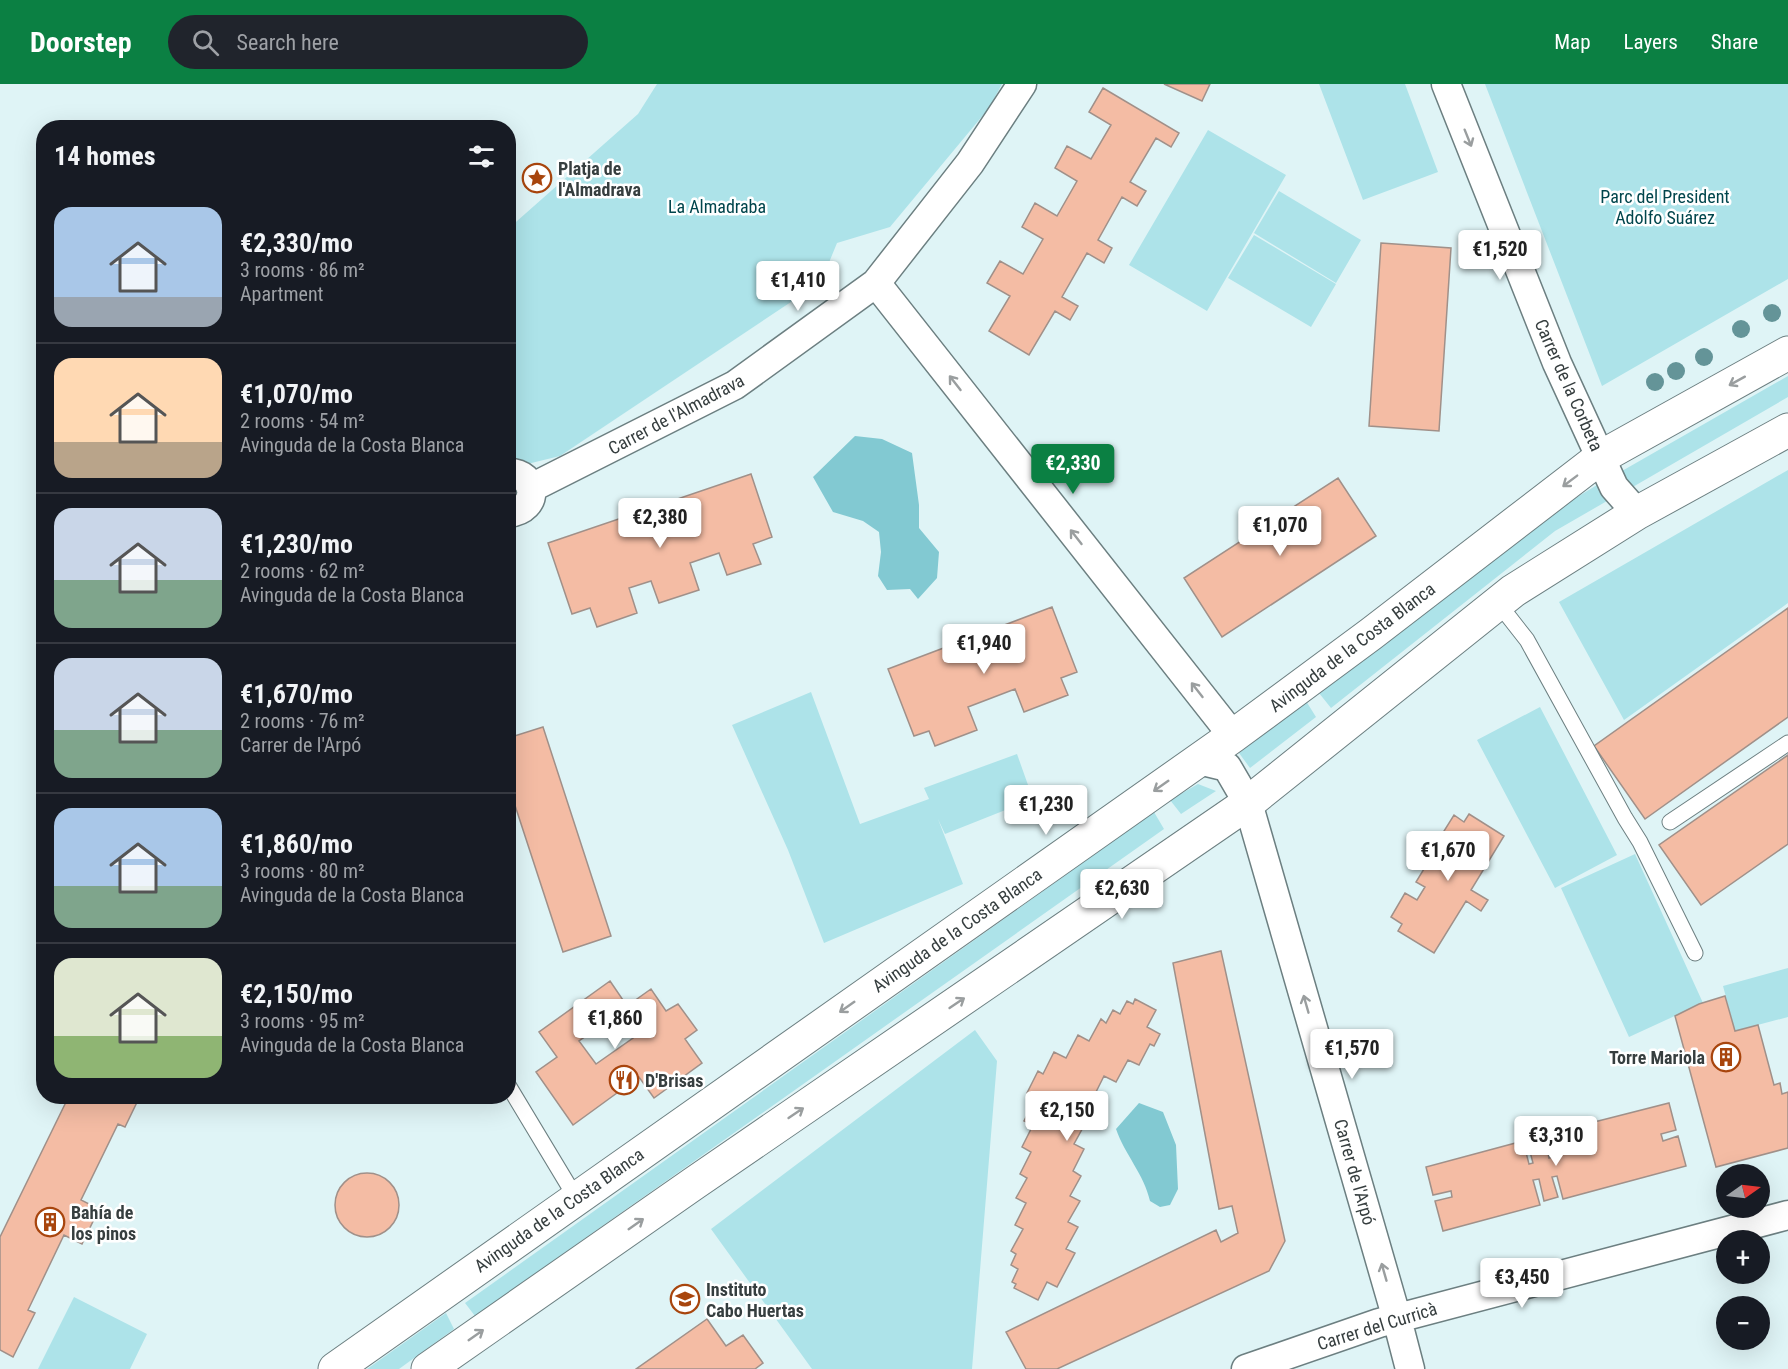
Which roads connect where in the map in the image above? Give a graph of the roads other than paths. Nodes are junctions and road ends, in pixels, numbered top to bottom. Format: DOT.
graph roads {
  1 [pos="1022,84"];
  2 [pos="1446,84"];
  3 [pos="876,283"];
  4 [pos="1788,353"];
  5 [pos="1788,430"];
  6 [pos="1601,457"];
  7 [pos="520,480"];
  8 [pos="516,512"];
  9 [pos="1637,513"];
  10 [pos="1498,603"];
  11 [pos="1233,735"];
  12 [pos="1788,743"];
  13 [pos="1198,760"];
  14 [pos="1248,803"];
  15 [pos="1670,822"];
  16 [pos="1695,953"];
  17 [pos="516,1098"];
  18 [pos="576,1198"];
  19 [pos="1788,1215"];
  20 [pos="1397,1319"];
  21 [pos="335,1369"];
  22 [pos="428,1369"];
  23 [pos="1246,1369"];
  24 [pos="1410,1369"];
  1 -- 3 [label="street, Carrer de l'Almadrava"];
  2 -- 6 [label="street, Carrer de la Corbeta, one-way"];
  3 -- 7 [label="street, Carrer de l'Almadrava"];
  11 -- 3 [label="street, one-way"];
  4 -- 6 [label="street, Avinguda de la Costa Blanca, one-way"];
  5 -- 9 [label="street"];
  6 -- 9 [label="street, Carrer de la Corbeta"];
  6 -- 11 [label="street, Avinguda de la Costa Blanca, one-way"];
  7 -- 8 [label="street"];
  9 -- 10 [label="street"];
  10 -- 14 [label="street"];
  10 -- 16 [label="lane"];
  11 -- 13 [label="street, Avinguda de la Costa Blanca"];
  12 -- 15 [label="lane"];
  13 -- 14 [label="street, Carrer de l'Arpó"];
  13 -- 18 [label="street, Avinguda de la Costa Blanca, one-way"];
  20 -- 14 [label="street, Carrer de l'Arpó, one-way"];
  22 -- 14 [label="street, one-way"];
  17 -- 18 [label="lane"];
  18 -- 21 [label="street, Avinguda de la Costa Blanca"];
  19 -- 20 [label="street, Carrer del Curricà"];
  20 -- 23 [label="street, Carrer del Curricà"];
  20 -- 24 [label="street, Carrer de l'Arpó"];
}
